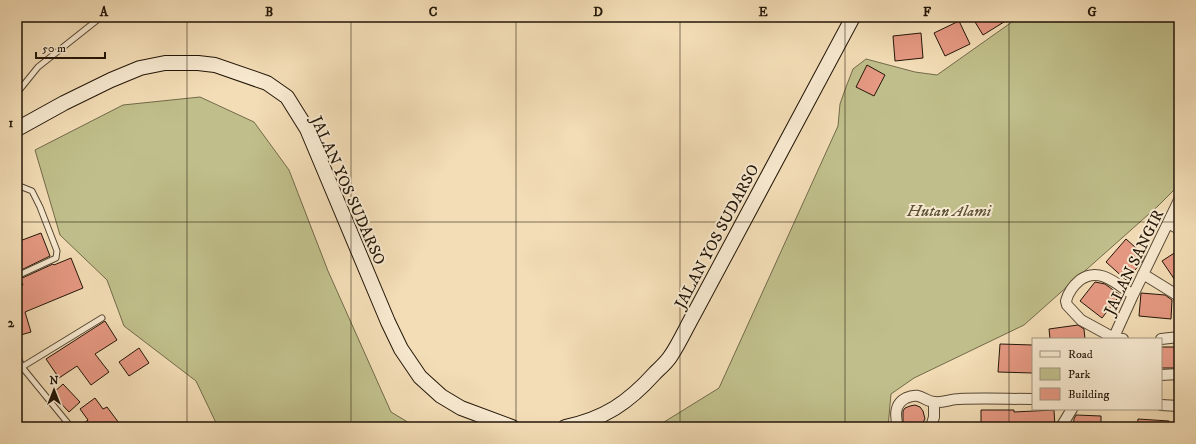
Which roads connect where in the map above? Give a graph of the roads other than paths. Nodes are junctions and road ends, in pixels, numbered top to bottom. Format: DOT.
graph roads {
  1 [pos="101,17"];
  2 [pos="853,17"];
  3 [pos="17,93"];
  4 [pos="17,129"];
  5 [pos="17,187"];
  6 [pos="1179,200"];
  7 [pos="1168,223"];
  8 [pos="1179,229"];
  9 [pos="1144,274"];
  10 [pos="17,276"];
  11 [pos="1133,295"];
  12 [pos="1179,298"];
  13 [pos="102,318"];
  14 [pos="1179,337"];
  15 [pos="1113,338"];
  16 [pos="1115,338"];
  17 [pos="1162,340"];
  18 [pos="17,354"];
  19 [pos="22,367"];
  20 [pos="1179,374"];
  21 [pos="1162,375"];
  22 [pos="1032,399"];
  23 [pos="934,403"];
  24 [pos="1162,405"];
  25 [pos="1179,406"];
  26 [pos="1071,410"];
  27 [pos="69,426"];
  28 [pos="512,427"];
  29 [pos="565,427"];
  30 [pos="898,427"];
  31 [pos="931,427"];
  32 [pos="1061,427"];
  1 -- 3 [label="lane"];
  2 -- 29 [label="main road, JALAN YOS SUDARSO"];
  4 -- 28 [label="main road, JALAN YOS SUDARSO"];
  5 -- 10 [label="lane"];
  6 -- 7 [label="street, JALAN SANGIR"];
  7 -- 8 [label="street"];
  7 -- 9 [label="street, JALAN SANGIR"];
  9 -- 11 [label="street, JALAN SANGIR"];
  9 -- 12 [label="street"];
  11 -- 15 [label="street"];
  11 -- 16 [label="street, JALAN SANGIR"];
  13 -- 19 [label="lane"];
  14 -- 17 [label="street"];
  18 -- 19 [label="lane"];
  19 -- 27 [label="lane"];
  20 -- 21 [label="street"];
  22 -- 23 [label="street"];
  23 -- 30 [label="street"];
  23 -- 31 [label="street"];
  24 -- 25 [label="street"];
  26 -- 32 [label="street"];
}
